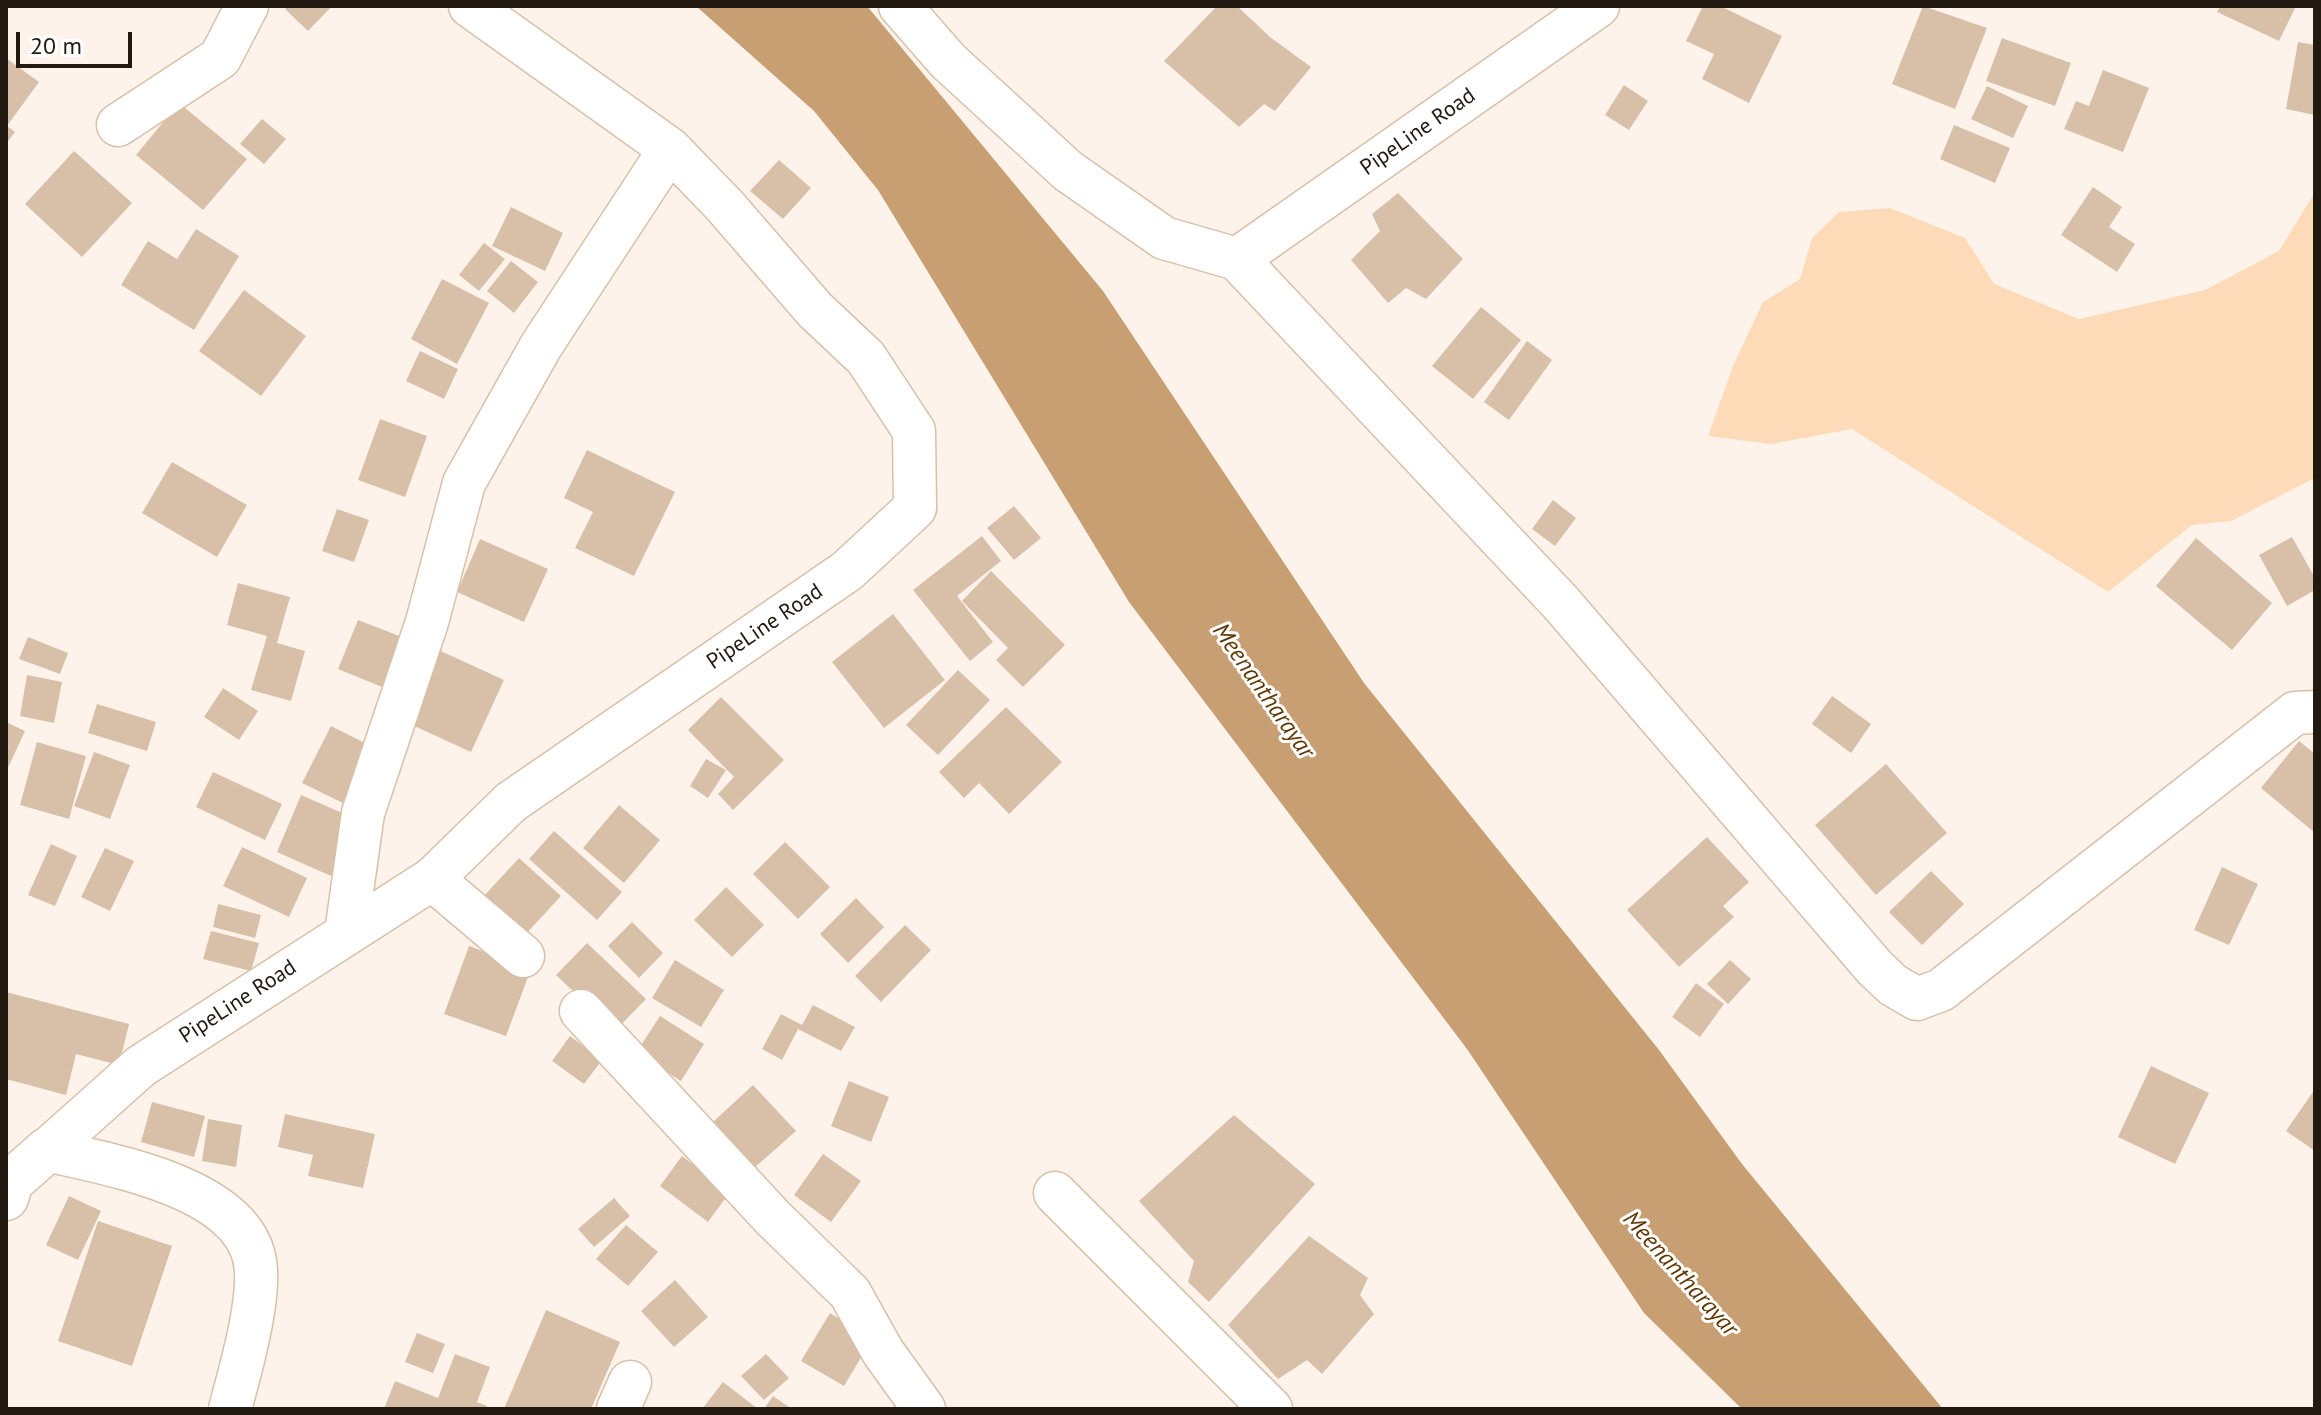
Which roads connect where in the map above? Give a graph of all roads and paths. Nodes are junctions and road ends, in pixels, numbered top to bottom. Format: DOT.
graph roads {
  1 [pos="247,6"];
  2 [pos="470,6"];
  3 [pos="900,6"];
  4 [pos="1598,6"];
  5 [pos="118,125"];
  6 [pos="670,149"];
  7 [pos="1237,259"];
  8 [pos="2315,712"];
  9 [pos="432,879"];
  10 [pos="346,933"];
  11 [pos="523,956"];
  12 [pos="581,1011"];
  13 [pos="27,1145"];
  14 [pos="8,1188"];
  15 [pos="1055,1193"];
  16 [pos="230,1409"];
  17 [pos="924,1409"];
  18 [pos="1271,1409"];
  1 -- 5 [label="street"];
  2 -- 6 [label="street, PipeLine Road"];
  3 -- 7 [label="street"];
  4 -- 7 [label="street, PipeLine Road"];
  6 -- 9 [label="street, PipeLine Road"];
  6 -- 10 [label="street"];
  7 -- 8 [label="street"];
  9 -- 10 [label="street, PipeLine Road"];
  9 -- 11 [label="street"];
  10 -- 13 [label="street, PipeLine Road"];
  12 -- 17 [label="street"];
  13 -- 14 [label="street"];
  13 -- 16 [label="street"];
  15 -- 18 [label="street"];
}
